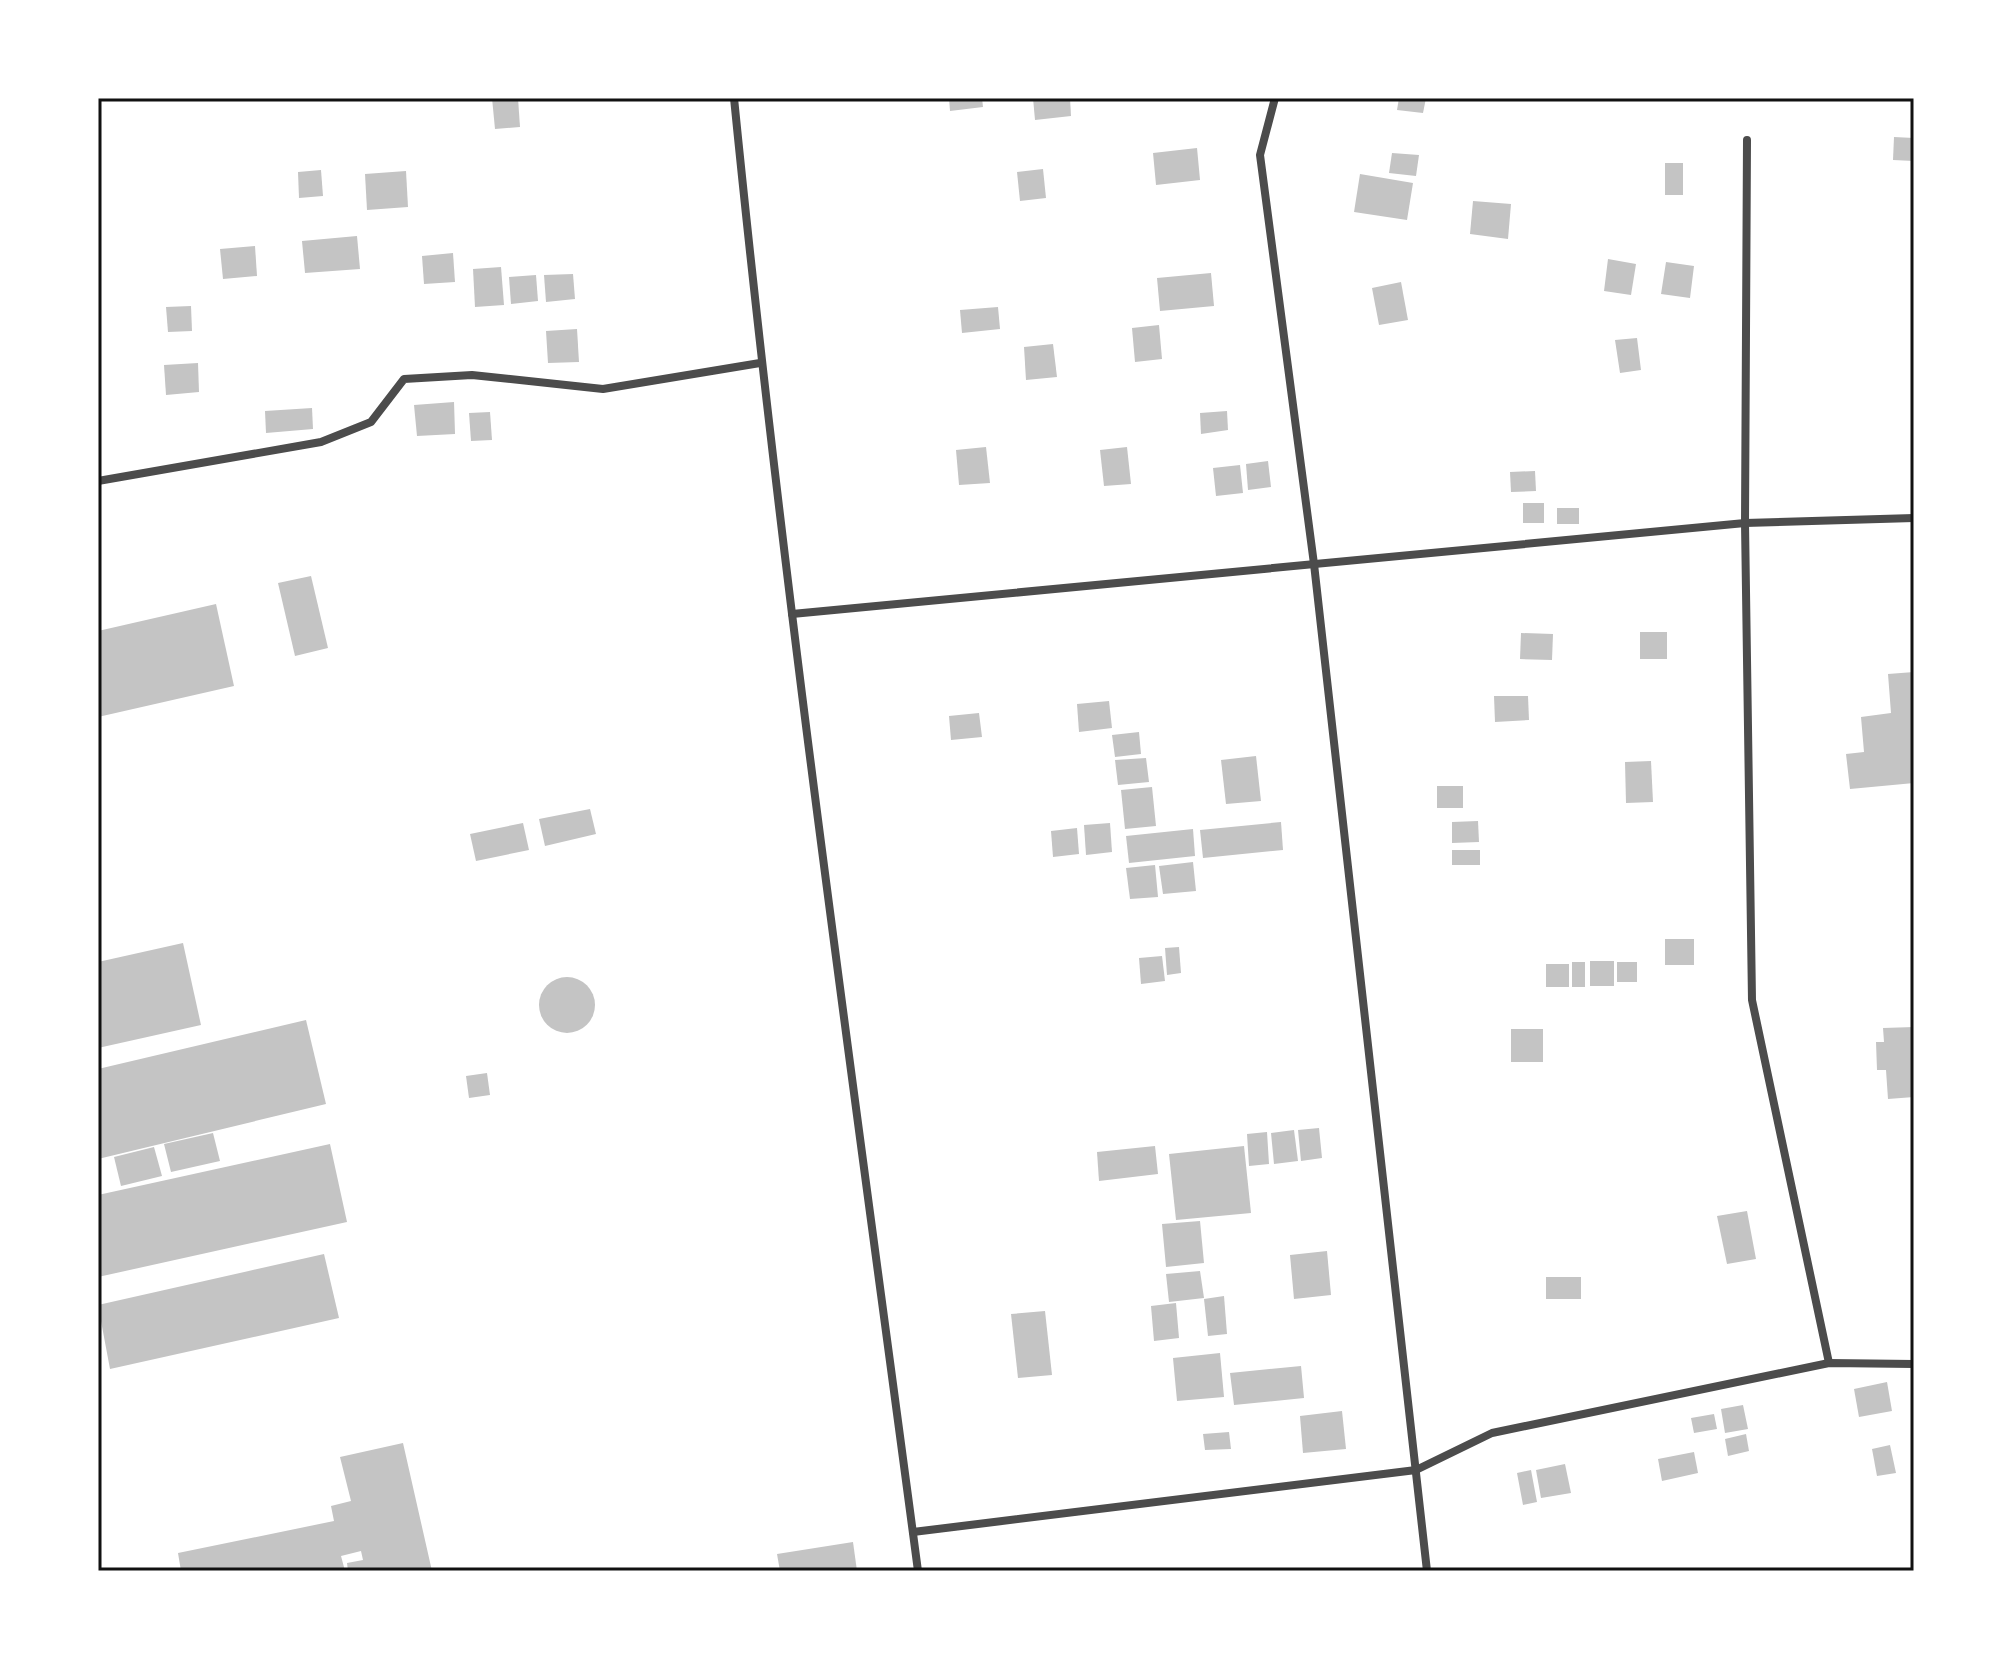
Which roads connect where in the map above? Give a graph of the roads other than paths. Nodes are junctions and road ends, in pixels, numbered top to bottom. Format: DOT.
graph roads {
  1 [pos="734,98"];
  2 [pos="1275,98"];
  3 [pos="1747,140"];
  4 [pos="760,363"];
  5 [pos="98,481"];
  6 [pos="1914,518"];
  7 [pos="1745,523"];
  8 [pos="1314,564"];
  9 [pos="792,614"];
  10 [pos="1829,1363"];
  11 [pos="1914,1364"];
  12 [pos="1416,1470"];
  13 [pos="913,1532"];
  14 [pos="918,1571"];
  15 [pos="1427,1571"];
  1 -- 4 [label="street"];
  2 -- 8 [label="street"];
  3 -- 7 [label="street"];
  4 -- 5 [label="street"];
  4 -- 9 [label="street"];
  6 -- 7 [label="street"];
  7 -- 8 [label="street"];
  7 -- 10 [label="street"];
  8 -- 9 [label="street"];
  8 -- 12 [label="street"];
  9 -- 13 [label="street"];
  10 -- 11 [label="street"];
  10 -- 12 [label="street"];
  12 -- 13 [label="street"];
  12 -- 15 [label="street"];
  13 -- 14 [label="street"];
}
